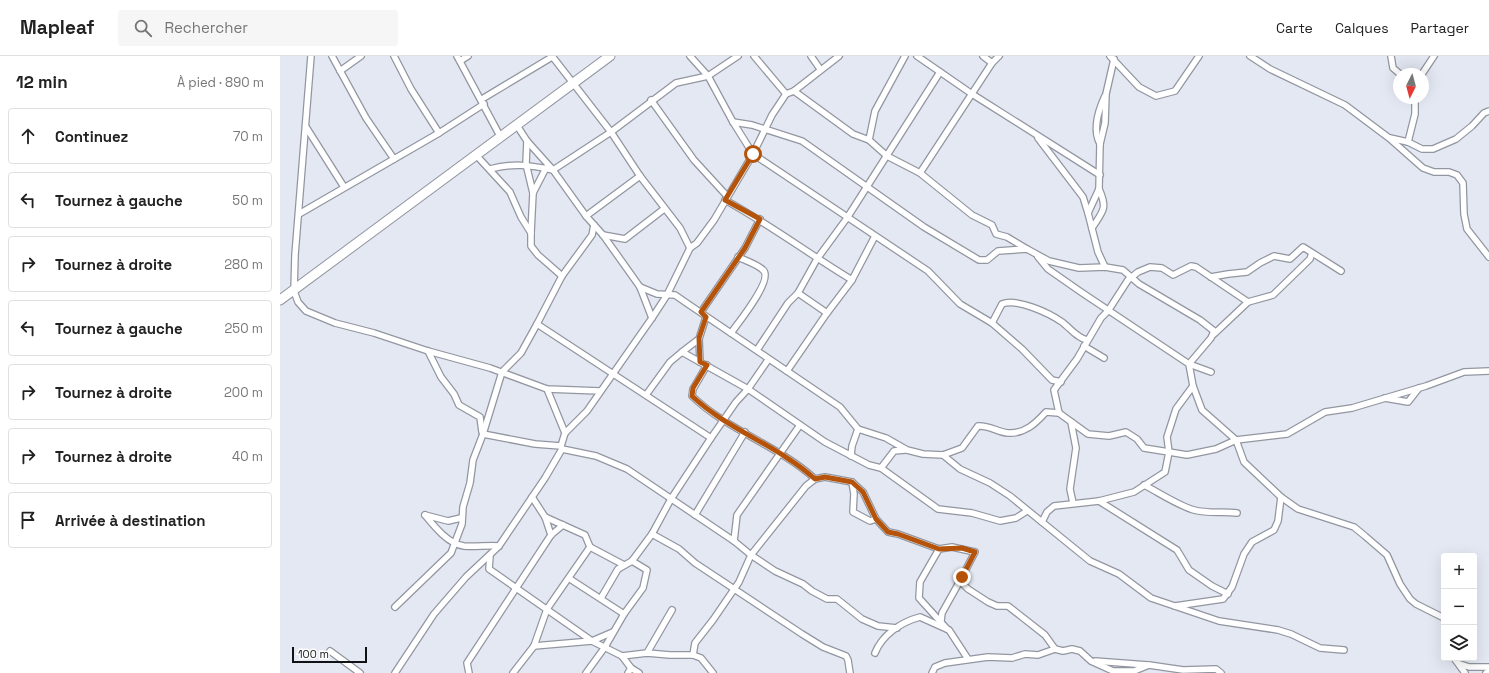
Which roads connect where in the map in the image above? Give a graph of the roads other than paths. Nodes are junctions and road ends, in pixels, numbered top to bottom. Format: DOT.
graph roads {
  1 [pos="311,56"];
  2 [pos="332,56"];
  3 [pos="361,56"];
  4 [pos="394,56"];
  5 [pos="468,56"];
  6 [pos="552,56"];
  7 [pos="610,56"];
  8 [pos="690,56"];
  9 [pos="738,56"];
  10 [pos="754,56"];
  11 [pos="811,56"];
  12 [pos="839,56"];
  13 [pos="905,56"];
  14 [pos="917,56"];
  15 [pos="983,56"];
  16 [pos="999,56"];
  17 [pos="1199,56"];
  18 [pos="1250,56"];
  19 [pos="1391,56"];
  20 [pos="1434,56"];
  21 [pos="1112,57"];
  22 [pos="458,58"];
  23 [pos="992,63"];
  24 [pos="1393,68"];
  25 [pos="1426,68"];
  26 [pos="820,69"];
  27 [pos="340,71"];
  28 [pos="940,72"];
  29 [pos="708,76"];
  30 [pos="573,83"];
  31 [pos="794,91"];
  32 [pos="786,94"];
  33 [pos="972,94"];
  34 [pos="651,100"];
  35 [pos="483,101"];
  36 [pos="1415,104"];
  37 [pos="1489,111"];
  38 [pos="733,122"];
  39 [pos="516,124"];
  40 [pos="306,127"];
  41 [pos="764,129"];
  42 [pos="610,132"];
  43 [pos="439,133"];
  44 [pos="1034,133"];
  45 [pos="500,136"];
  46 [pos="1389,138"];
  47 [pos="869,140"];
  48 [pos="527,141"];
  49 [pos="1408,142"];
  50 [pos="753,154"];
  51 [pos="476,155"];
  52 [pos="887,156"];
  53 [pos="394,159"];
  54 [pos="526,164"];
  55 [pos="546,168"];
  56 [pos="490,169"];
  57 [pos="553,170"];
  58 [pos="920,173"];
  59 [pos="1100,175"];
  60 [pos="640,176"];
  61 [pos="867,186"];
  62 [pos="344,187"];
  63 [pos="1099,189"];
  64 [pos="533,193"];
  65 [pos="726,198"];
  66 [pos="664,209"];
  67 [pos="1088,213"];
  68 [pos="299,214"];
  69 [pos="586,216"];
  70 [pos="847,218"];
  71 [pos="760,219"];
  72 [pos="594,225"];
  73 [pos="1092,228"];
  74 [pos="531,233"];
  75 [pos="603,235"];
  76 [pos="875,236"];
  77 [pos="690,248"];
  78 [pos="1026,249"];
  79 [pos="1312,253"];
  80 [pos="1036,255"];
  81 [pos="738,257"];
  82 [pos="1489,257"];
  83 [pos="817,259"];
  84 [pos="1105,267"];
  85 [pos="1341,271"];
  86 [pos="562,276"];
  87 [pos="1132,276"];
  88 [pos="1211,278"];
  89 [pos="852,280"];
  90 [pos="640,287"];
  91 [pos="294,291"];
  92 [pos="798,293"];
  93 [pos="667,295"];
  94 [pos="280,300"];
  95 [pos="1248,302"];
  96 [pos="1108,311"];
  97 [pos="701,312"];
  98 [pos="827,313"];
  99 [pos="706,317"];
  100 [pos="652,318"];
  101 [pos="992,323"];
  102 [pos="537,324"];
  103 [pos="731,333"];
  104 [pos="1214,334"];
  105 [pos="699,338"];
  106 [pos="1087,340"];
  107 [pos="1084,346"];
  108 [pos="758,350"];
  109 [pos="428,351"];
  110 [pos="682,352"];
  111 [pos="1104,358"];
  112 [pos="768,360"];
  113 [pos="700,362"];
  114 [pos="1189,364"];
  115 [pos="707,365"];
  116 [pos="787,371"];
  117 [pos="1489,371"];
  118 [pos="502,372"];
  119 [pos="1211,372"];
  120 [pos="612,374"];
  121 [pos="1061,382"];
  122 [pos="1193,386"];
  123 [pos="1419,388"];
  124 [pos="547,389"];
  125 [pos="748,389"];
  126 [pos="600,391"];
  127 [pos="646,394"];
  128 [pos="1384,398"];
  129 [pos="1059,413"];
  130 [pos="724,419"];
  131 [pos="1071,422"];
  132 [pos="800,425"];
  133 [pos="858,429"];
  134 [pos="565,432"];
  135 [pos="745,432"];
  136 [pos="483,434"];
  137 [pos="711,438"];
  138 [pos="1236,440"];
  139 [pos="562,447"];
  140 [pos="907,450"];
  141 [pos="1169,452"];
  142 [pos="780,454"];
  143 [pos="943,455"];
  144 [pos="851,456"];
  145 [pos="881,468"];
  146 [pos="815,479"];
  147 [pos="852,482"];
  148 [pos="1144,485"];
  149 [pos="532,497"];
  150 [pos="1281,497"];
  151 [pos="671,499"];
  152 [pos="1099,501"];
  153 [pos="1073,502"];
  154 [pos="1027,511"];
  155 [pos="1237,514"];
  156 [pos="694,515"];
  157 [pos="545,517"];
  158 [pos="461,518"];
  159 [pos="876,519"];
  160 [pos="1042,522"];
  161 [pos="563,525"];
  162 [pos="652,534"];
  163 [pos="551,535"];
  164 [pos="734,540"];
  165 [pos="455,543"];
  166 [pos="499,546"];
  167 [pos="590,547"];
  168 [pos="939,549"];
  169 [pos="751,555"];
  170 [pos="490,556"];
  171 [pos="632,561"];
  172 [pos="624,565"];
  173 [pos="962,577"];
  174 [pos="570,579"];
  175 [pos="518,588"];
  176 [pos="734,588"];
  177 [pos="1228,594"];
  178 [pos="600,598"];
  179 [pos="1175,606"];
  180 [pos="395,607"];
  181 [pos="547,609"];
  182 [pos="672,610"];
  183 [pos="624,614"];
  184 [pos="1441,616"];
  185 [pos="941,621"];
  186 [pos="896,628"];
  187 [pos="949,630"];
  188 [pos="613,632"];
  189 [pos="592,641"];
  190 [pos="534,646"];
  191 [pos="605,647"];
  192 [pos="1055,648"];
  193 [pos="1344,650"];
  194 [pos="330,652"];
  195 [pos="647,653"];
  196 [pos="875,653"];
  197 [pos="693,655"];
  198 [pos="622,656"];
  199 [pos="968,659"];
  200 [pos="1457,661"];
  201 [pos="1460,664"];
  202 [pos="1489,667"];
  203 [pos="630,670"];
  204 [pos="1489,671"];
  205 [pos="360,673"];
  206 [pos="395,673"];
  207 [pos="469,673"];
  208 [pos="513,673"];
  209 [pos="586,673"];
  210 [pos="639,673"];
  211 [pos="713,673"];
  212 [pos="850,673"];
  213 [pos="932,673"];
  214 [pos="1221,673"];
  215 [pos="1465,673"];
  216 [pos="1486,673"];
  1 -- 40 [label="street"];
  2 -- 27 [label="street"];
  3 -- 27 [label="street"];
  4 -- 43 [label="street"];
  5 -- 22 [label="street"];
  6 -- 30 [label="street"];
  6 -- 35 [label="street"];
  7 -- 30 [label="main road"];
  8 -- 29 [label="street"];
  9 -- 29 [label="street"];
  10 -- 32 [label="street"];
  11 -- 26 [label="street"];
  12 -- 26 [label="street"];
  13 -- 47 [label="street"];
  14 -- 28 [label="street"];
  15 -- 23 [label="street"];
  16 -- 23 [label="street"];
  17 -- 21 [label="street"];
  18 -- 46 [label="street"];
  19 -- 24 [label="street"];
  20 -- 25 [label="street"];
  21 -- 59 [label="street"];
  22 -- 35 [label="street"];
  23 -- 33 [label="street"];
  26 -- 31 [label="street"];
  27 -- 53 [label="street"];
  28 -- 33 [label="street"];
  28 -- 52 [label="street"];
  29 -- 34 [label="street"];
  29 -- 38 [label="street"];
  30 -- 39 [label="main road"];
  30 -- 42 [label="street"];
  31 -- 32 [label="street"];
  31 -- 47 [label="street"];
  32 -- 41 [label="street"];
  33 -- 44 [label="street"];
  33 -- 58 [label="street"];
  34 -- 42 [label="street"];
  34 -- 65 [label="street"];
  35 -- 43 [label="street"];
  35 -- 45 [label="street"];
  36 -- 49 [label="street"];
  37 -- 49 [label="street"];
  38 -- 41 [label="street"];
  38 -- 50 [label="street"];
  39 -- 45 [label="main road"];
  39 -- 48 [label="street"];
  40 -- 62 [label="street"];
  40 -- 68 [label="street"];
  41 -- 50 [label="street"];
  41 -- 61 [label="street"];
  42 -- 57 [label="street"];
  42 -- 60 [label="street"];
  43 -- 53 [label="street"];
  44 -- 59 [label="street"];
  44 -- 67 [label="street"];
  45 -- 51 [label="main road"];
  46 -- 49 [label="street"];
  46 -- 82 [label="street"];
  47 -- 52 [label="street"];
  48 -- 54 [label="street"];
  48 -- 57 [label="street"];
  50 -- 65 [label="street"];
  50 -- 70 [label="street"];
  51 -- 56 [label="street"];
  51 -- 91 [label="main road"];
  52 -- 58 [label="street"];
  52 -- 61 [label="street"];
  53 -- 62 [label="street"];
  54 -- 55 [label="street"];
  54 -- 56 [label="street"];
  54 -- 64 [label="street"];
  55 -- 57 [label="street"];
  55 -- 64 [label="street"];
  56 -- 74 [label="street"];
  57 -- 69 [label="street"];
  58 -- 78 [label="street"];
  59 -- 63 [label="street"];
  60 -- 66 [label="street"];
  60 -- 69 [label="street"];
  61 -- 70 [label="street"];
  61 -- 78 [label="street"];
  62 -- 68 [label="street"];
  63 -- 67 [label="street"];
  63 -- 73 [label="street"];
  64 -- 74 [label="street"];
  65 -- 71 [label="street"];
  65 -- 77 [label="street"];
  66 -- 75 [label="street"];
  66 -- 77 [label="street"];
  67 -- 73 [label="street"];
  68 -- 91 [label="street"];
  69 -- 72 [label="street"];
  70 -- 76 [label="street"];
  70 -- 83 [label="street"];
  71 -- 81 [label="street"];
  71 -- 83 [label="street"];
  72 -- 75 [label="street"];
  72 -- 86 [label="street"];
  73 -- 84 [label="street"];
  74 -- 86 [label="street"];
  75 -- 90 [label="street"];
  76 -- 89 [label="street"];
  76 -- 101 [label="street"];
  77 -- 93 [label="street"];
  78 -- 80 [label="street"];
  79 -- 85 [label="street"];
  79 -- 88 [label="street"];
  79 -- 95 [label="street"];
  80 -- 84 [label="street"];
  80 -- 96 [label="street"];
  81 -- 97 [label="street"];
  81 -- 103 [label="street"];
  83 -- 89 [label="street"];
  83 -- 92 [label="street"];
  84 -- 87 [label="street"];
  86 -- 102 [label="street"];
  87 -- 88 [label="street"];
  87 -- 96 [label="street"];
  87 -- 104 [label="street"];
  88 -- 95 [label="street"];
  89 -- 98 [label="street"];
  90 -- 93 [label="street"];
  90 -- 100 [label="street"];
  91 -- 94 [label="main road"];
  91 -- 109 [label="street"];
  92 -- 98 [label="street"];
  92 -- 108 [label="street"];
  93 -- 97 [label="street"];
  93 -- 100 [label="street"];
  95 -- 104 [label="street"];
  96 -- 106 [label="street"];
  96 -- 114 [label="street"];
  97 -- 99 [label="street"];
  98 -- 116 [label="street"];
  99 -- 103 [label="street"];
  99 -- 105 [label="street"];
  100 -- 120 [label="street"];
  101 -- 106 [label="street"];
  101 -- 121 [label="street"];
  102 -- 118 [label="street"];
  102 -- 120 [label="street"];
  103 -- 108 [label="street"];
  104 -- 114 [label="street"];
  105 -- 110 [label="street"];
  105 -- 113 [label="street"];
  106 -- 107 [label="street"];
  107 -- 111 [label="street"];
  107 -- 121 [label="street"];
  108 -- 112 [label="street"];
  109 -- 118 [label="street"];
  109 -- 136 [label="street"];
  110 -- 113 [label="street"];
  110 -- 127 [label="street"];
  112 -- 116 [label="street"];
  112 -- 125 [label="street"];
  113 -- 115 [label="street"];
  114 -- 119 [label="street"];
  114 -- 122 [label="street"];
  115 -- 125 [label="street"];
  115 -- 130 [label="street"];
  116 -- 133 [label="street"];
  117 -- 123 [label="street"];
  118 -- 124 [label="street"];
  118 -- 136 [label="street"];
  120 -- 126 [label="street"];
  120 -- 127 [label="street"];
  121 -- 129 [label="street"];
  122 -- 138 [label="street"];
  122 -- 141 [label="street"];
  123 -- 128 [label="street"];
  123 -- 128 [label="street"];
  124 -- 126 [label="street"];
  124 -- 134 [label="street"];
  125 -- 130 [label="street"];
  125 -- 132 [label="street"];
  126 -- 134 [label="street"];
  127 -- 137 [label="street"];
  128 -- 138 [label="street"];
  129 -- 131 [label="street"];
  129 -- 143 [label="street"];
  130 -- 135 [label="street"];
  130 -- 137 [label="street"];
  131 -- 141 [label="street"];
  131 -- 153 [label="street"];
  132 -- 142 [label="street"];
  132 -- 144 [label="street"];
  133 -- 140 [label="street"];
  133 -- 144 [label="street"];
  134 -- 139 [label="street"];
  135 -- 142 [label="street"];
  135 -- 156 [label="street"];
  136 -- 139 [label="street"];
  136 -- 158 [label="street"];
  137 -- 151 [label="street"];
  138 -- 141 [label="street"];
  138 -- 150 [label="street"];
  139 -- 149 [label="street"];
  139 -- 151 [label="street"];
  140 -- 143 [label="street"];
  140 -- 145 [label="street"];
  141 -- 148 [label="street"];
  142 -- 146 [label="street"];
  142 -- 164 [label="street"];
  143 -- 154 [label="street"];
  144 -- 145 [label="street"];
  145 -- 154 [label="street"];
  146 -- 147 [label="street"];
  146 -- 169 [label="street"];
  147 -- 159 [label="street"];
  147 -- 159 [label="street"];
  148 -- 152 [label="street"];
  148 -- 155 [label="street"];
  149 -- 157 [label="street"];
  149 -- 166 [label="street"];
  150 -- 177 [label="street"];
  150 -- 184 [label="street"];
  151 -- 156 [label="street"];
  151 -- 162 [label="street"];
  152 -- 153 [label="street"];
  152 -- 177 [label="street"];
  153 -- 160 [label="street"];
  154 -- 160 [label="street"];
  156 -- 164 [label="street"];
  157 -- 161 [label="street"];
  157 -- 163 [label="street"];
  158 -- 165 [label="street"];
  158 -- 165 [label="street"];
  159 -- 168 [label="street"];
  160 -- 179 [label="street"];
  161 -- 163 [label="street"];
  161 -- 167 [label="street"];
  162 -- 171 [label="street"];
  162 -- 176 [label="street"];
  163 -- 175 [label="street"];
  164 -- 169 [label="street"];
  165 -- 166 [label="street"];
  165 -- 180 [label="street"];
  166 -- 170 [label="street"];
  167 -- 172 [label="street"];
  167 -- 174 [label="street"];
  168 -- 173 [label="street"];
  168 -- 185 [label="street"];
  169 -- 176 [label="street"];
  169 -- 186 [label="street"];
  170 -- 175 [label="street"];
  170 -- 206 [label="street"];
  171 -- 172 [label="street"];
  171 -- 183 [label="street"];
  172 -- 178 [label="street"];
  173 -- 185 [label="street"];
  173 -- 192 [label="street"];
  174 -- 178 [label="street"];
  174 -- 181 [label="street"];
  175 -- 181 [label="street"];
  175 -- 207 [label="street"];
  176 -- 197 [label="street"];
  176 -- 212 [label="street"];
  177 -- 179 [label="street"];
  178 -- 183 [label="street"];
  179 -- 193 [label="street"];
  181 -- 189 [label="street"];
  181 -- 190 [label="street"];
  182 -- 195 [label="street"];
  183 -- 188 [label="street"];
  185 -- 187 [label="street"];
  186 -- 187 [label="street"];
  186 -- 196 [label="street"];
  187 -- 199 [label="street"];
  188 -- 189 [label="street"];
  188 -- 191 [label="street"];
  189 -- 190 [label="street"];
  189 -- 191 [label="street"];
  190 -- 208 [label="street"];
  191 -- 198 [label="street"];
  191 -- 209 [label="street"];
  192 -- 199 [label="street"];
  192 -- 214 [label="street"];
  194 -- 205 [label="street"];
  195 -- 197 [label="street"];
  195 -- 198 [label="street"];
  197 -- 211 [label="street"];
  198 -- 203 [label="street"];
  199 -- 213 [label="street"];
  200 -- 201 [label="street"];
  201 -- 202 [label="street"];
  201 -- 215 [label="street"];
  203 -- 210 [label="street"];
  204 -- 216 [label="street"];
}
